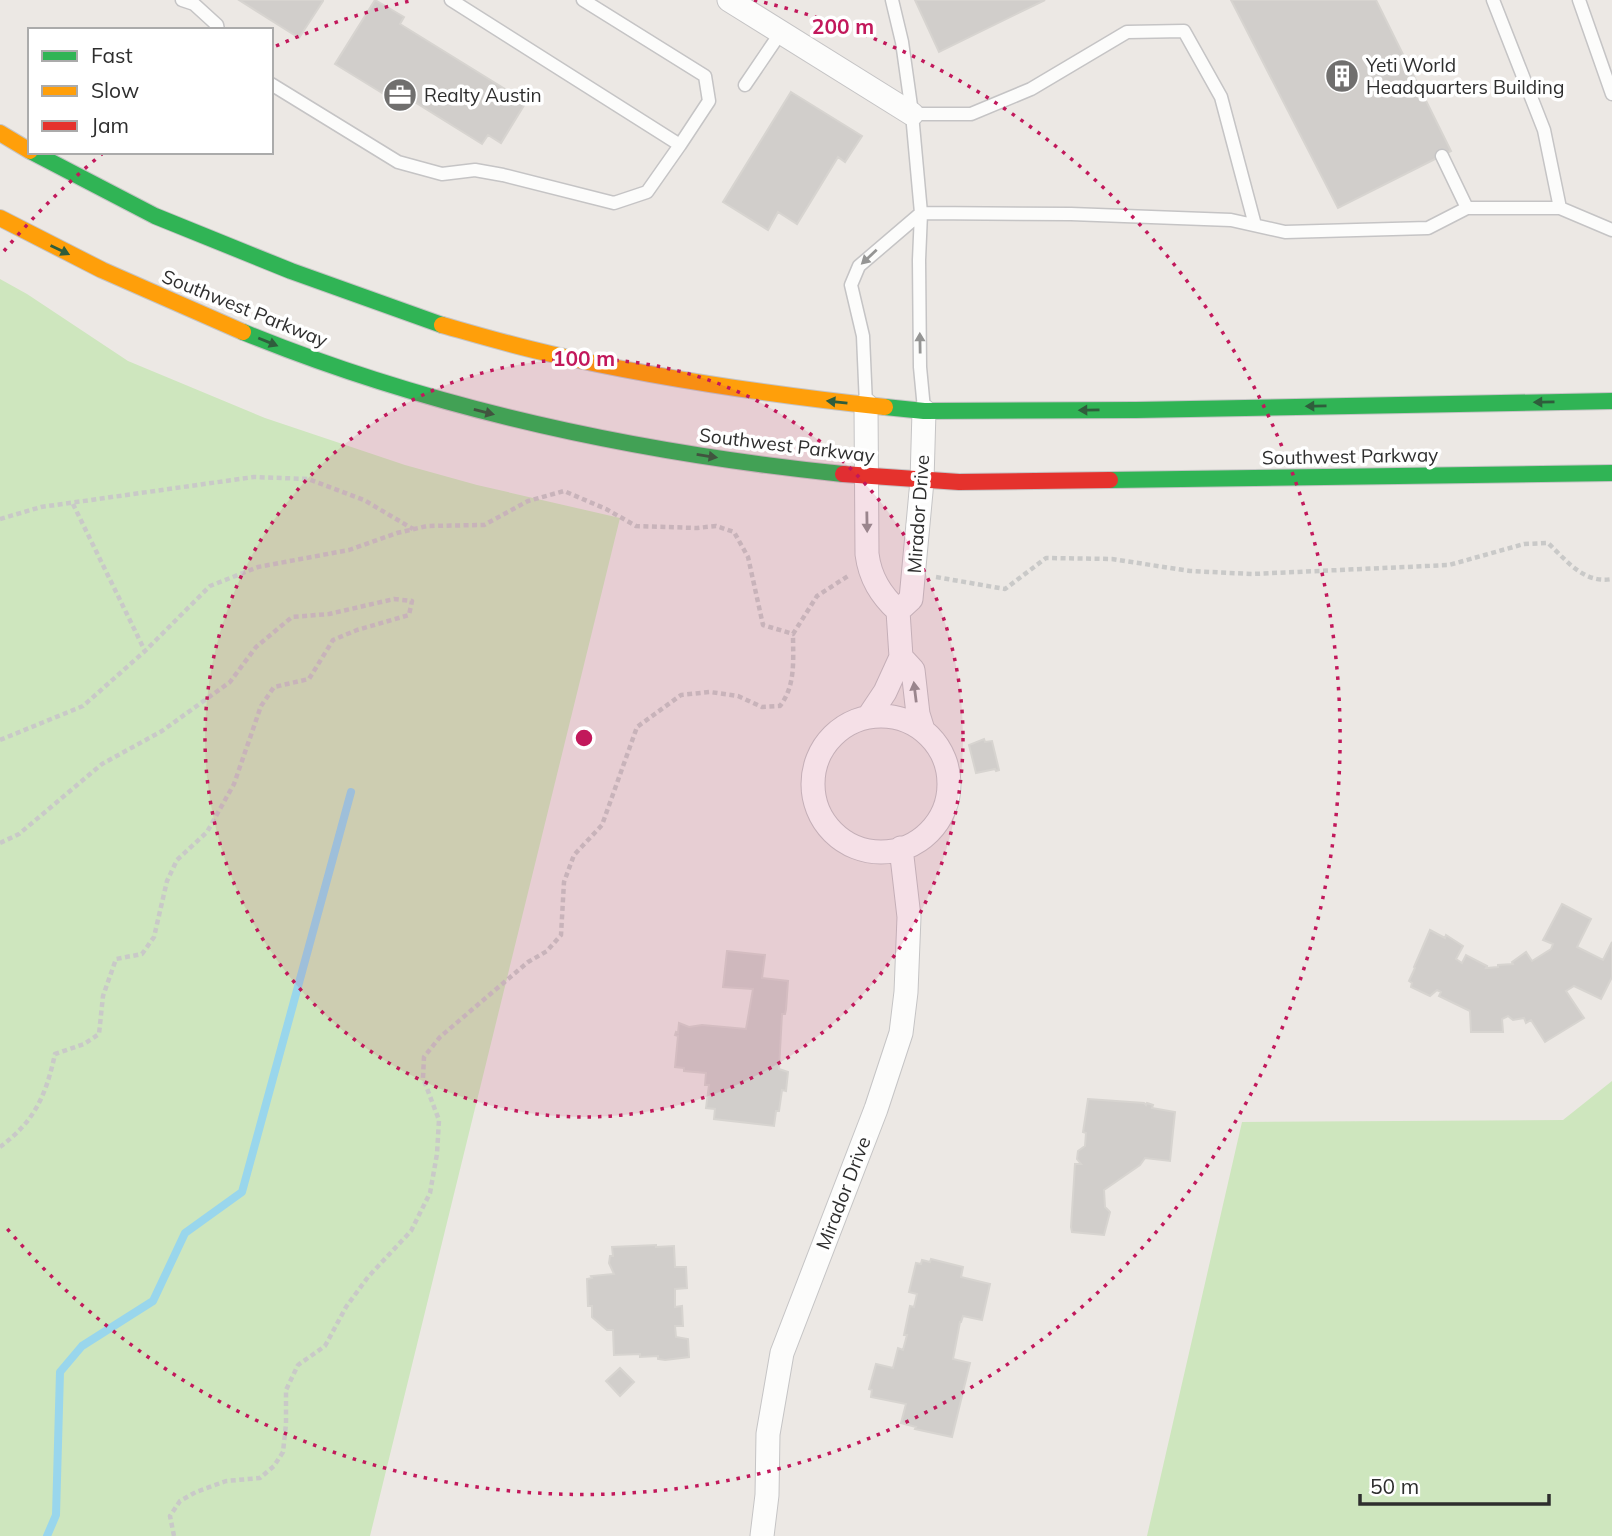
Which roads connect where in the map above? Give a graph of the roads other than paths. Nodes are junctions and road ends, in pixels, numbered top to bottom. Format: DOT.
graph roads {
  1 [pos="182,0"];
  2 [pos="451,0"];
  3 [pos="583,0"];
  4 [pos="729,0"];
  5 [pos="892,0"];
  6 [pos="1493,0"];
  7 [pos="1579,0"];
  8 [pos="218,28"];
  9 [pos="781,33"];
  10 [pos="273,85"];
  11 [pos="745,85"];
  12 [pos="1612,94"];
  13 [pos="912,114"];
  14 [pos="0,133"];
  15 [pos="680,145"];
  16 [pos="28,150"];
  17 [pos="35,154"];
  18 [pos="1442,156"];
  19 [pos="1467,208"];
  20 [pos="1560,208"];
  21 [pos="921,213"];
  22 [pos="0,218"];
  23 [pos="1255,226"];
  24 [pos="1612,230"];
  25 [pos="1612,401"];
  26 [pos="866,405"];
  27 [pos="924,411"];
  28 [pos="1612,473"];
  29 [pos="867,477"];
  30 [pos="922,481"];
  31 [pos="898,611"];
  32 [pos="901,657"];
  33 [pos="869,716"];
  34 [pos="923,730"];
  35 [pos="901,848"];
  36 [pos="762,1536"];
  1 -- 8 [label="lane"];
  2 -- 15 [label="lane"];
  3 -- 15 [label="lane"];
  4 -- 9 [label="street"];
  5 -- 13 [label="lane"];
  6 -- 20 [label="lane"];
  7 -- 12 [label="lane"];
  9 -- 11 [label="lane"];
  9 -- 13 [label="street"];
  10 -- 15 [label="lane"];
  13 -- 21 [label="lane"];
  13 -- 23 [label="lane"];
  14 -- 16 [label="main road"];
  26 -- 17 [label="main road, one-way"];
  18 -- 19 [label="lane"];
  19 -- 20 [label="lane"];
  19 -- 23 [label="lane"];
  20 -- 24 [label="lane"];
  21 -- 23 [label="lane"];
  21 -- 26 [label="lane, one-way"];
  27 -- 21 [label="lane, one-way"];
  22 -- 29 [label="main road, Southwest Parkway, one-way"];
  25 -- 27 [label="main road, one-way"];
  26 -- 27 [label="main road"];
  26 -- 29 [label="street, Mirador Drive"];
  27 -- 30 [label="street, Mirador Drive"];
  28 -- 30 [label="main road, Southwest Parkway"];
  29 -- 30 [label="main road, Southwest Parkway"];
  29 -- 31 [label="street, Mirador Drive, one-way"];
  30 -- 31 [label="street, Mirador Drive"];
  31 -- 32 [label="street"];
  32 -- 33 [label="street"];
  34 -- 32 [label="street, one-way"];
  33 -- 34 [label="street"];
  33 -- 35 [label="street"];
  34 -- 35 [label="street"];
  35 -- 36 [label="street, Mirador Drive"];
}
